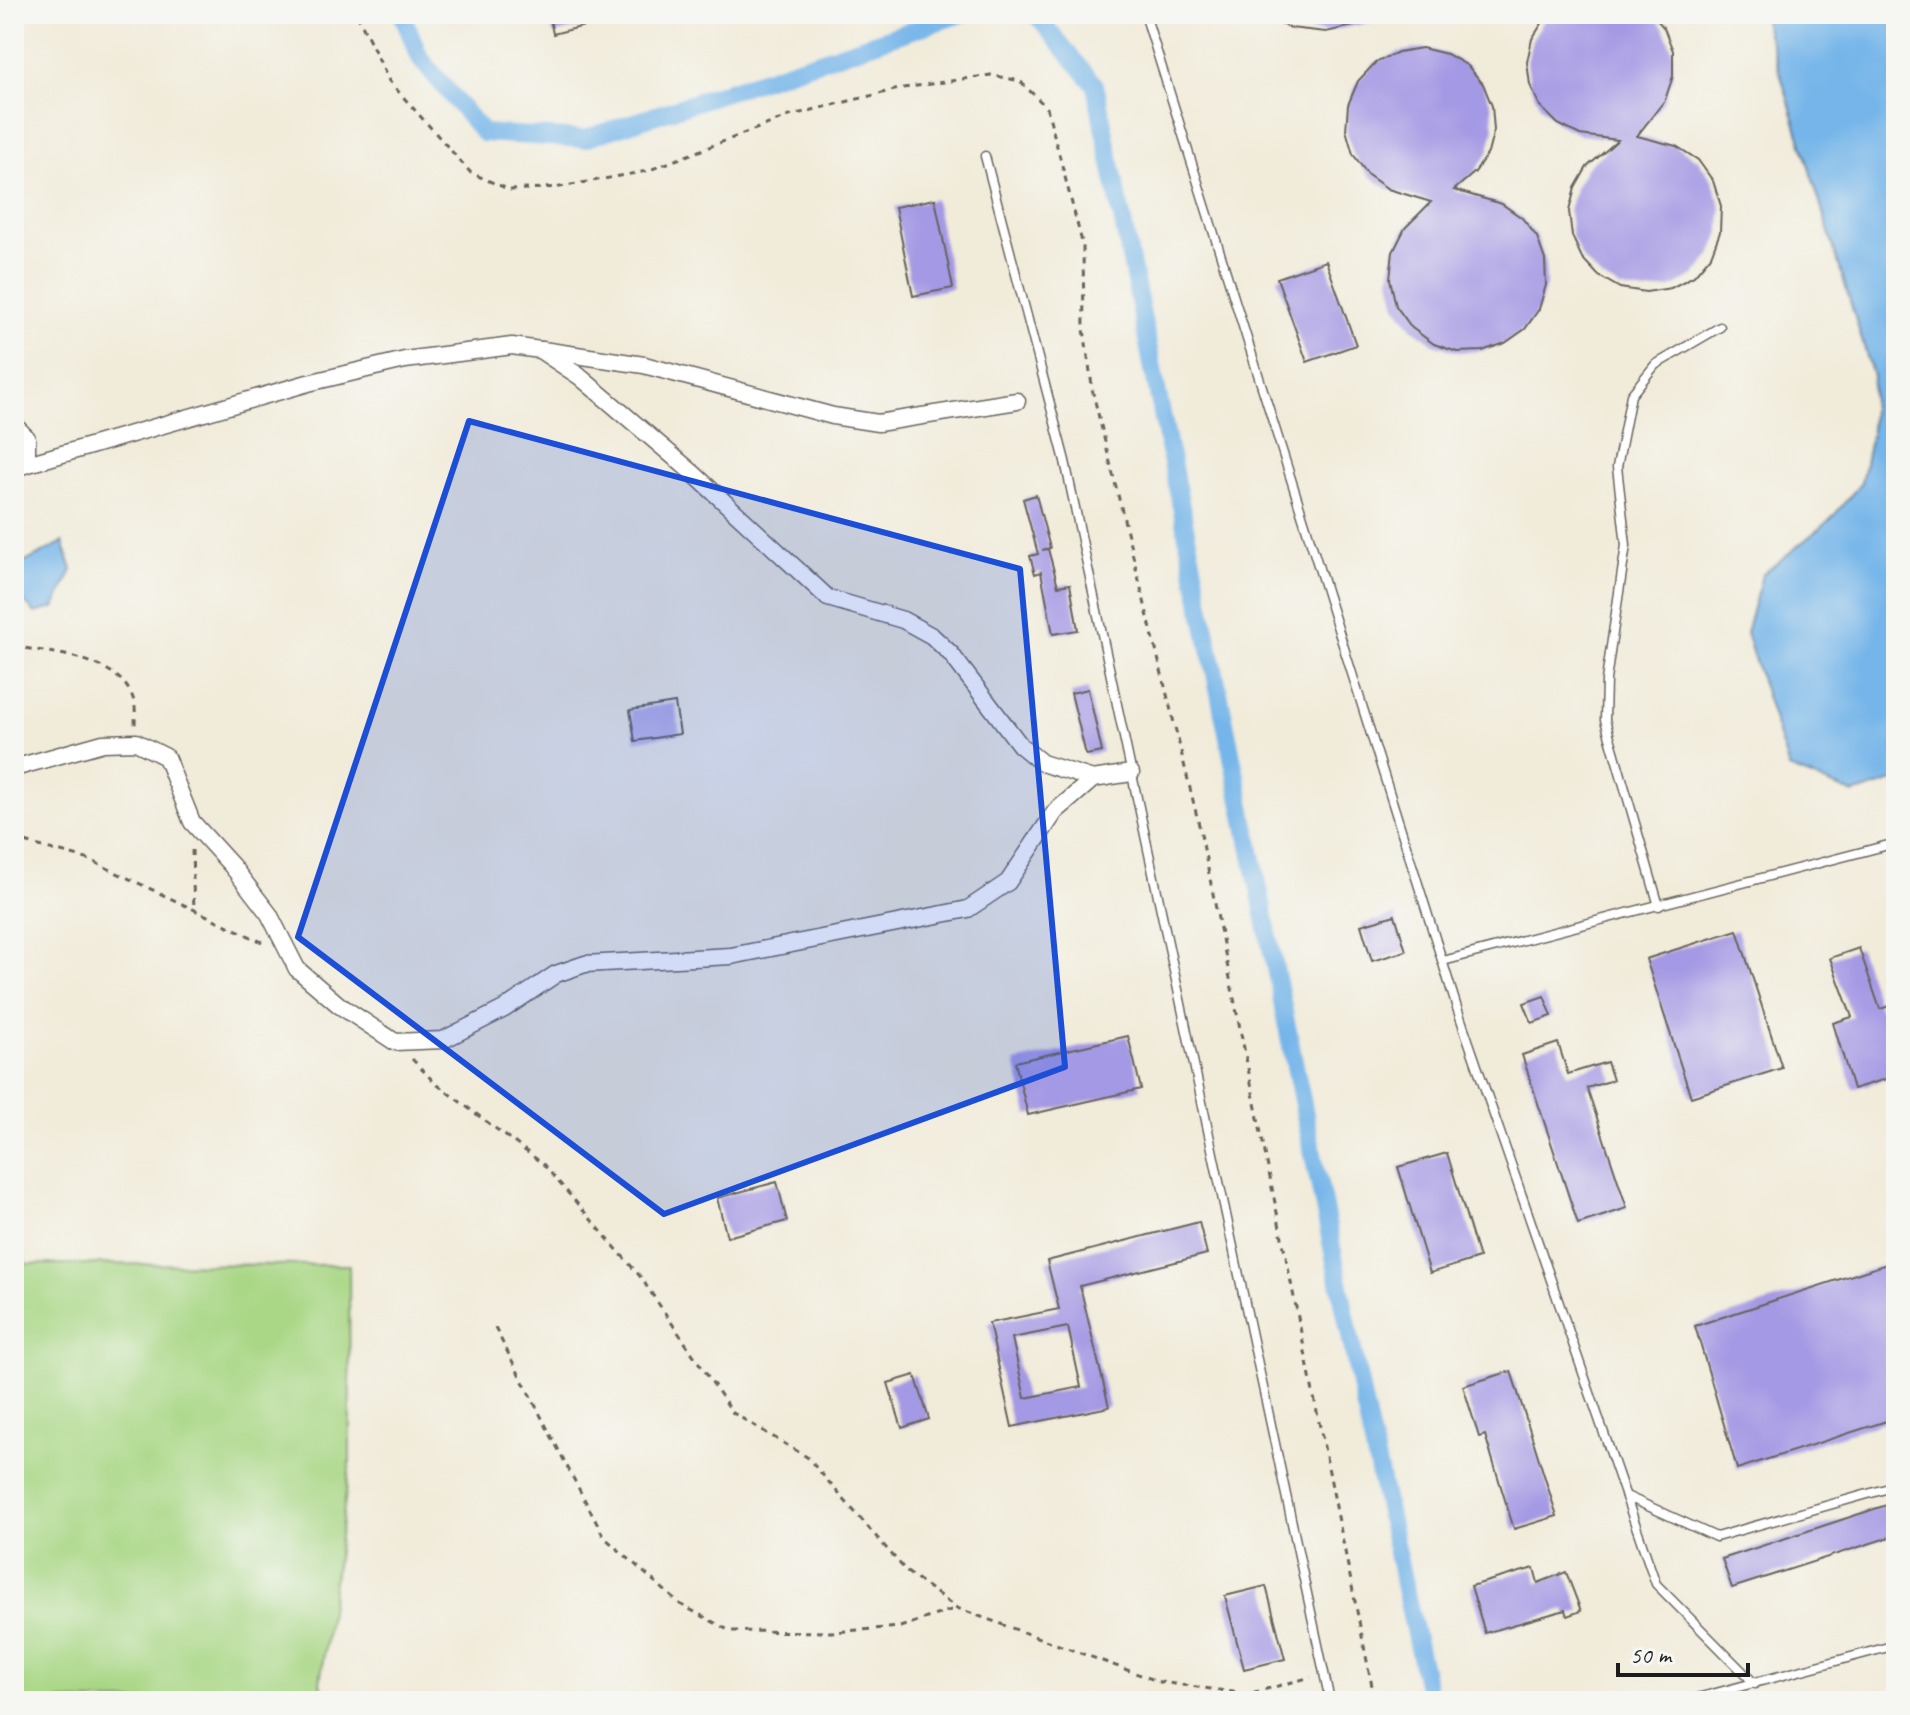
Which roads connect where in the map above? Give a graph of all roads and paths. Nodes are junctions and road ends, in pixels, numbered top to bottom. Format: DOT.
graph roads {
  1 [pos="357,14"];
  2 [pos="1145,14"];
  3 [pos="985,156"];
  4 [pos="1720,327"];
  5 [pos="540,350"];
  6 [pos="1017,401"];
  7 [pos="14,425"];
  8 [pos="20,466"];
  9 [pos="14,646"];
  10 [pos="136,742"];
  11 [pos="14,768"];
  12 [pos="1131,773"];
  13 [pos="1093,779"];
  14 [pos="192,822"];
  15 [pos="14,839"];
  16 [pos="1896,843"];
  17 [pos="1659,906"];
  18 [pos="194,911"];
  19 [pos="269,946"];
  20 [pos="1443,961"];
  21 [pos="395,1042"];
  22 [pos="495,1328"];
  23 [pos="1896,1486"];
  24 [pos="1626,1496"];
  25 [pos="957,1608"];
  26 [pos="1896,1645"];
  27 [pos="1324,1673"];
  28 [pos="1755,1684"];
  29 [pos="1330,1701"];
  30 [pos="1375,1701"];
  31 [pos="1686,1701"];
  1 -- 30 [label="path"];
  2 -- 20 [label="lane"];
  3 -- 12 [label="lane"];
  4 -- 17 [label="lane"];
  5 -- 6 [label="street"];
  5 -- 8 [label="street"];
  5 -- 13 [label="street"];
  7 -- 8 [label="street"];
  9 -- 10 [label="path"];
  10 -- 11 [label="street"];
  10 -- 14 [label="street"];
  12 -- 13 [label="street"];
  12 -- 27 [label="lane"];
  13 -- 21 [label="street"];
  14 -- 18 [label="path"];
  14 -- 21 [label="street"];
  15 -- 18 [label="path"];
  16 -- 17 [label="lane"];
  17 -- 20 [label="lane"];
  18 -- 19 [label="path"];
  20 -- 24 [label="lane"];
  21 -- 25 [label="path"];
  22 -- 25 [label="path"];
  23 -- 24 [label="lane"];
  24 -- 28 [label="lane"];
  25 -- 27 [label="path"];
  26 -- 28 [label="lane"];
  27 -- 29 [label="lane"];
  28 -- 31 [label="lane"];
}
